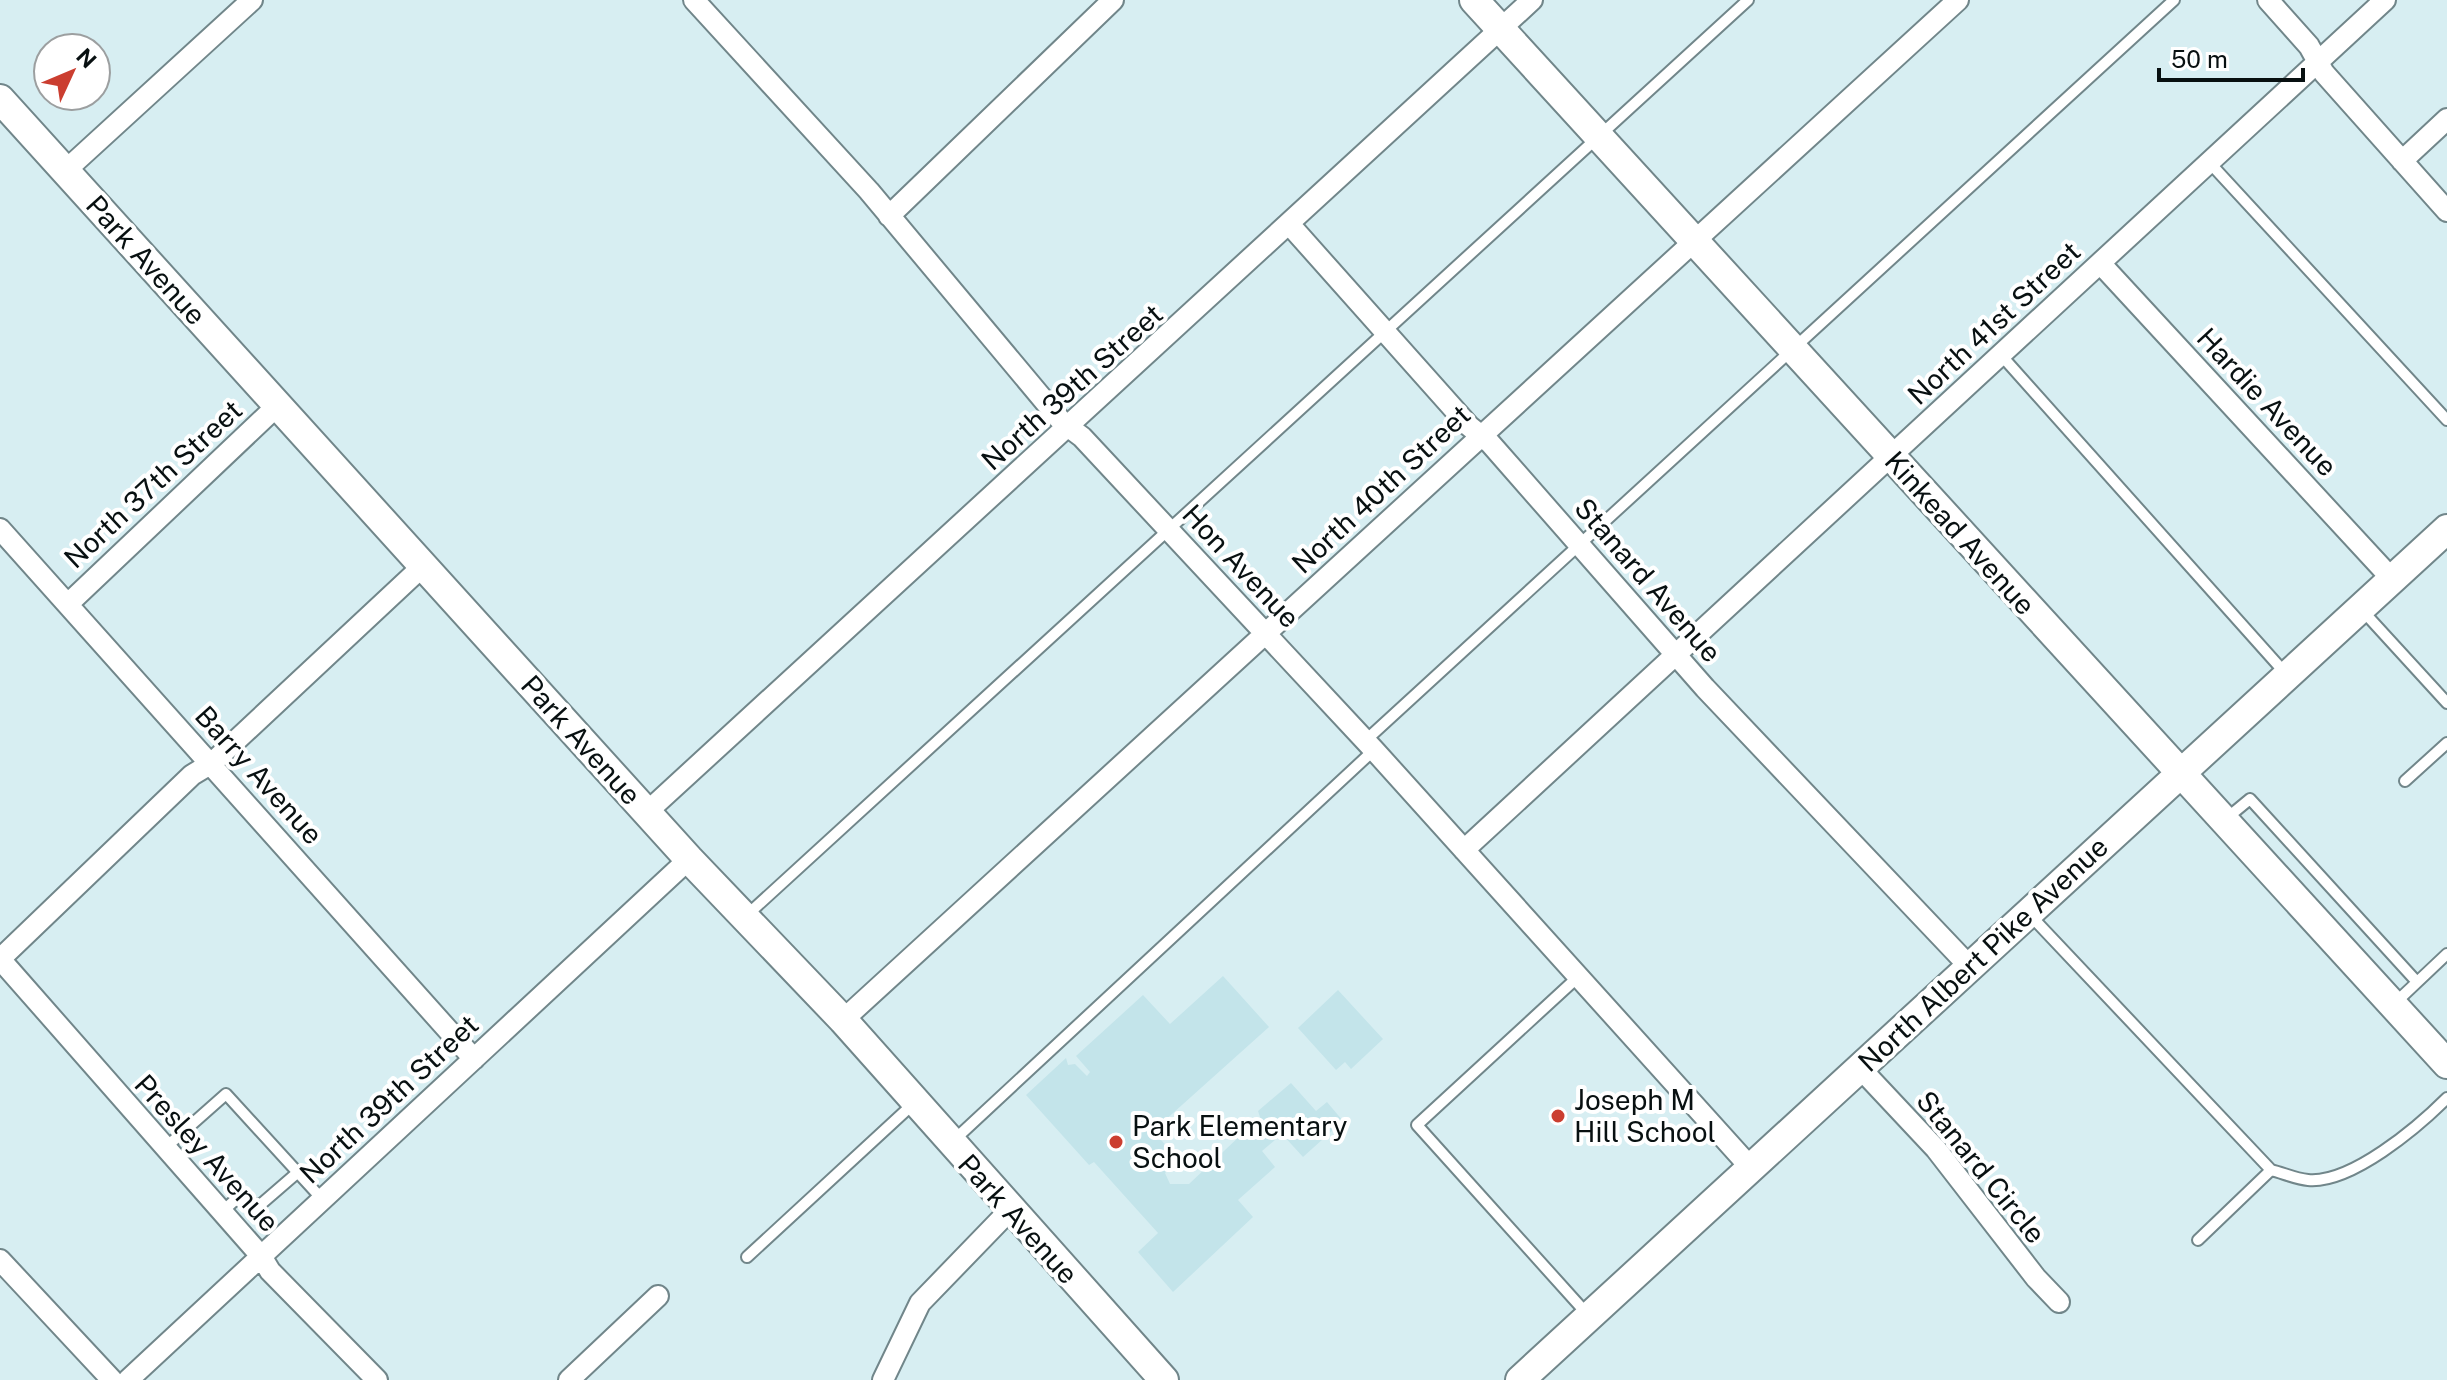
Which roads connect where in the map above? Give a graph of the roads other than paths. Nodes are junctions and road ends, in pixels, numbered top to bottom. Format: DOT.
graph roads {
  1 [pos="252,0"];
  2 [pos="694,0"];
  3 [pos="1113,0"];
  4 [pos="1474,0"];
  5 [pos="1532,0"];
  6 [pos="1748,0"];
  7 [pos="1958,0"];
  8 [pos="2174,0"];
  9 [pos="2268,0"];
  10 [pos="2385,0"];
  11 [pos="1501,29"];
  12 [pos="2318,62"];
  13 [pos="0,99"];
  14 [pos="2447,119"];
  15 [pos="1600,138"];
  16 [pos="2402,161"];
  17 [pos="2209,162"];
  18 [pos="65,171"];
  19 [pos="2447,211"];
  20 [pos="889,216"];
  21 [pos="1290,225"];
  22 [pos="1695,242"];
  23 [pos="2100,263"];
  24 [pos="1385,330"];
  25 [pos="1794,351"];
  26 [pos="2001,355"];
  27 [pos="278,405"];
  28 [pos="2447,420"];
  29 [pos="1069,427"];
  30 [pos="1481,435"];
  31 [pos="1891,457"];
  32 [pos="0,529"];
  33 [pos="2447,529"];
  34 [pos="1169,530"];
  35 [pos="1579,543"];
  36 [pos="424,565"];
  37 [pos="2392,579"];
  38 [pos="68,604"];
  39 [pos="2360,608"];
  40 [pos="1267,633"];
  41 [pos="1677,656"];
  42 [pos="2287,675"];
  43 [pos="2447,703"];
  44 [pos="2447,743"];
  45 [pos="1370,745"];
  46 [pos="212,763"];
  47 [pos="2180,774"];
  48 [pos="2405,781"];
  49 [pos="647,812"];
  50 [pos="2223,821"];
  51 [pos="1464,850"];
  52 [pos="689,859"];
  53 [pos="2028,914"];
  54 [pos="744,917"];
  55 [pos="2447,954"];
  56 [pos="0,959"];
  57 [pos="1970,967"];
  58 [pos="1579,975"];
  59 [pos="2417,982"];
  60 [pos="2393,1005"];
  61 [pos="843,1020"];
  62 [pos="474,1059"];
  63 [pos="2447,1064"];
  64 [pos="1860,1068"];
  65 [pos="2447,1098"];
  66 [pos="915,1103"];
  67 [pos="951,1144"];
  68 [pos="165,1148"];
  69 [pos="1751,1168"];
  70 [pos="2271,1170"];
  71 [pos="297,1173"];
  72 [pos="322,1199"];
  73 [pos="1009,1211"];
  74 [pos="222,1212"];
  75 [pos="2198,1240"];
  76 [pos="261,1256"];
  77 [pos="747,1257"];
  78 [pos="0,1260"];
  79 [pos="658,1296"];
  80 [pos="2059,1302"];
  81 [pos="1589,1316"];
  82 [pos="112,1380"];
  83 [pos="128,1380"];
  84 [pos="377,1380"];
  85 [pos="569,1380"];
  86 [pos="883,1380"];
  87 [pos="1164,1380"];
  88 [pos="1520,1380"];
  1 -- 18 [label="street"];
  2 -- 20 [label="street, Hon Avenue"];
  3 -- 20 [label="street"];
  4 -- 11 [label="street, Kinkead Avenue"];
  5 -- 11 [label="street, North 39th Street"];
  6 -- 15 [label="lane"];
  7 -- 22 [label="street, North 40th Street"];
  8 -- 25 [label="lane"];
  9 -- 12 [label="street"];
  10 -- 12 [label="street, North 41st Street"];
  11 -- 15 [label="street, Kinkead Avenue"];
  11 -- 21 [label="street, North 39th Street"];
  12 -- 16 [label="street"];
  12 -- 17 [label="street, North 41st Street"];
  13 -- 18 [label="street, Park Avenue"];
  14 -- 16 [label="street"];
  15 -- 22 [label="street, Kinkead Avenue"];
  15 -- 24 [label="lane"];
  16 -- 19 [label="street"];
  17 -- 23 [label="street, North 41st Street"];
  17 -- 28 [label="lane"];
  18 -- 27 [label="street, Park Avenue"];
  20 -- 29 [label="street, Hon Avenue"];
  21 -- 24 [label="street, Stanard Avenue"];
  21 -- 29 [label="street, North 39th Street"];
  22 -- 25 [label="street, Kinkead Avenue"];
  22 -- 30 [label="street, North 40th Street"];
  23 -- 26 [label="street, North 41st Street"];
  23 -- 37 [label="street, Hardie Avenue"];
  24 -- 30 [label="street, Stanard Avenue"];
  24 -- 34 [label="lane"];
  25 -- 31 [label="street, Kinkead Avenue"];
  25 -- 35 [label="lane"];
  26 -- 31 [label="street, North 41st Street"];
  26 -- 42 [label="lane"];
  27 -- 36 [label="street, Park Avenue"];
  27 -- 38 [label="street, North 37th Street"];
  29 -- 34 [label="street, Hon Avenue"];
  29 -- 49 [label="street, North 39th Street"];
  30 -- 35 [label="street, Stanard Avenue"];
  30 -- 40 [label="street, North 40th Street"];
  31 -- 41 [label="street, North 41st Street"];
  31 -- 47 [label="street, Kinkead Avenue"];
  32 -- 38 [label="street, Barry Avenue"];
  33 -- 37 [label="street, North Albert Pike Avenue"];
  34 -- 40 [label="street, Hon Avenue"];
  34 -- 54 [label="lane"];
  35 -- 41 [label="street, Stanard Avenue"];
  35 -- 45 [label="lane"];
  36 -- 46 [label="street"];
  36 -- 49 [label="street, Park Avenue"];
  37 -- 39 [label="street, North Albert Pike Avenue"];
  38 -- 46 [label="street, Barry Avenue"];
  39 -- 42 [label="street, North Albert Pike Avenue"];
  39 -- 43 [label="lane"];
  40 -- 45 [label="street, Hon Avenue"];
  40 -- 61 [label="street, North 40th Street"];
  41 -- 51 [label="street, North 41st Street"];
  41 -- 57 [label="street, Stanard Avenue"];
  42 -- 47 [label="street, North Albert Pike Avenue"];
  44 -- 48 [label="lane"];
  45 -- 51 [label="street, Hon Avenue"];
  45 -- 67 [label="lane"];
  46 -- 56 [label="street"];
  46 -- 62 [label="street, Barry Avenue"];
  47 -- 50 [label="street, Kinkead Avenue"];
  47 -- 53 [label="street, North Albert Pike Avenue"];
  49 -- 52 [label="street, Park Avenue"];
  50 -- 59 [label="lane"];
  50 -- 60 [label="street, Kinkead Avenue"];
  51 -- 58 [label="street, Hon Avenue"];
  52 -- 54 [label="street, Park Avenue"];
  52 -- 62 [label="street, North 39th Street"];
  53 -- 57 [label="street, North Albert Pike Avenue"];
  53 -- 70 [label="lane"];
  54 -- 61 [label="street, Park Avenue"];
  55 -- 59 [label="lane"];
  56 -- 68 [label="street, Presley Avenue"];
  57 -- 64 [label="street, North Albert Pike Avenue"];
  58 -- 69 [label="street, Hon Avenue"];
  58 -- 81 [label="lane"];
  59 -- 60 [label="lane"];
  60 -- 63 [label="street, Kinkead Avenue"];
  61 -- 66 [label="street, Park Avenue"];
  62 -- 72 [label="street, North 39th Street"];
  64 -- 69 [label="street, North Albert Pike Avenue"];
  64 -- 80 [label="street, Stanard Circle"];
  65 -- 70 [label="lane"];
  66 -- 67 [label="street, Park Avenue"];
  66 -- 77 [label="lane"];
  67 -- 73 [label="street, Park Avenue"];
  68 -- 71 [label="lane"];
  68 -- 74 [label="street, Presley Avenue"];
  69 -- 81 [label="street, North Albert Pike Avenue"];
  70 -- 75 [label="lane"];
  71 -- 72 [label="lane"];
  71 -- 74 [label="lane"];
  72 -- 76 [label="street, North 39th Street"];
  73 -- 86 [label="street"];
  73 -- 87 [label="street, Park Avenue"];
  74 -- 76 [label="street, Presley Avenue"];
  76 -- 83 [label="street, North 39th Street"];
  76 -- 84 [label="street, Presley Avenue"];
  78 -- 82 [label="street"];
  79 -- 85 [label="street"];
  81 -- 88 [label="street, North Albert Pike Avenue"];
}
